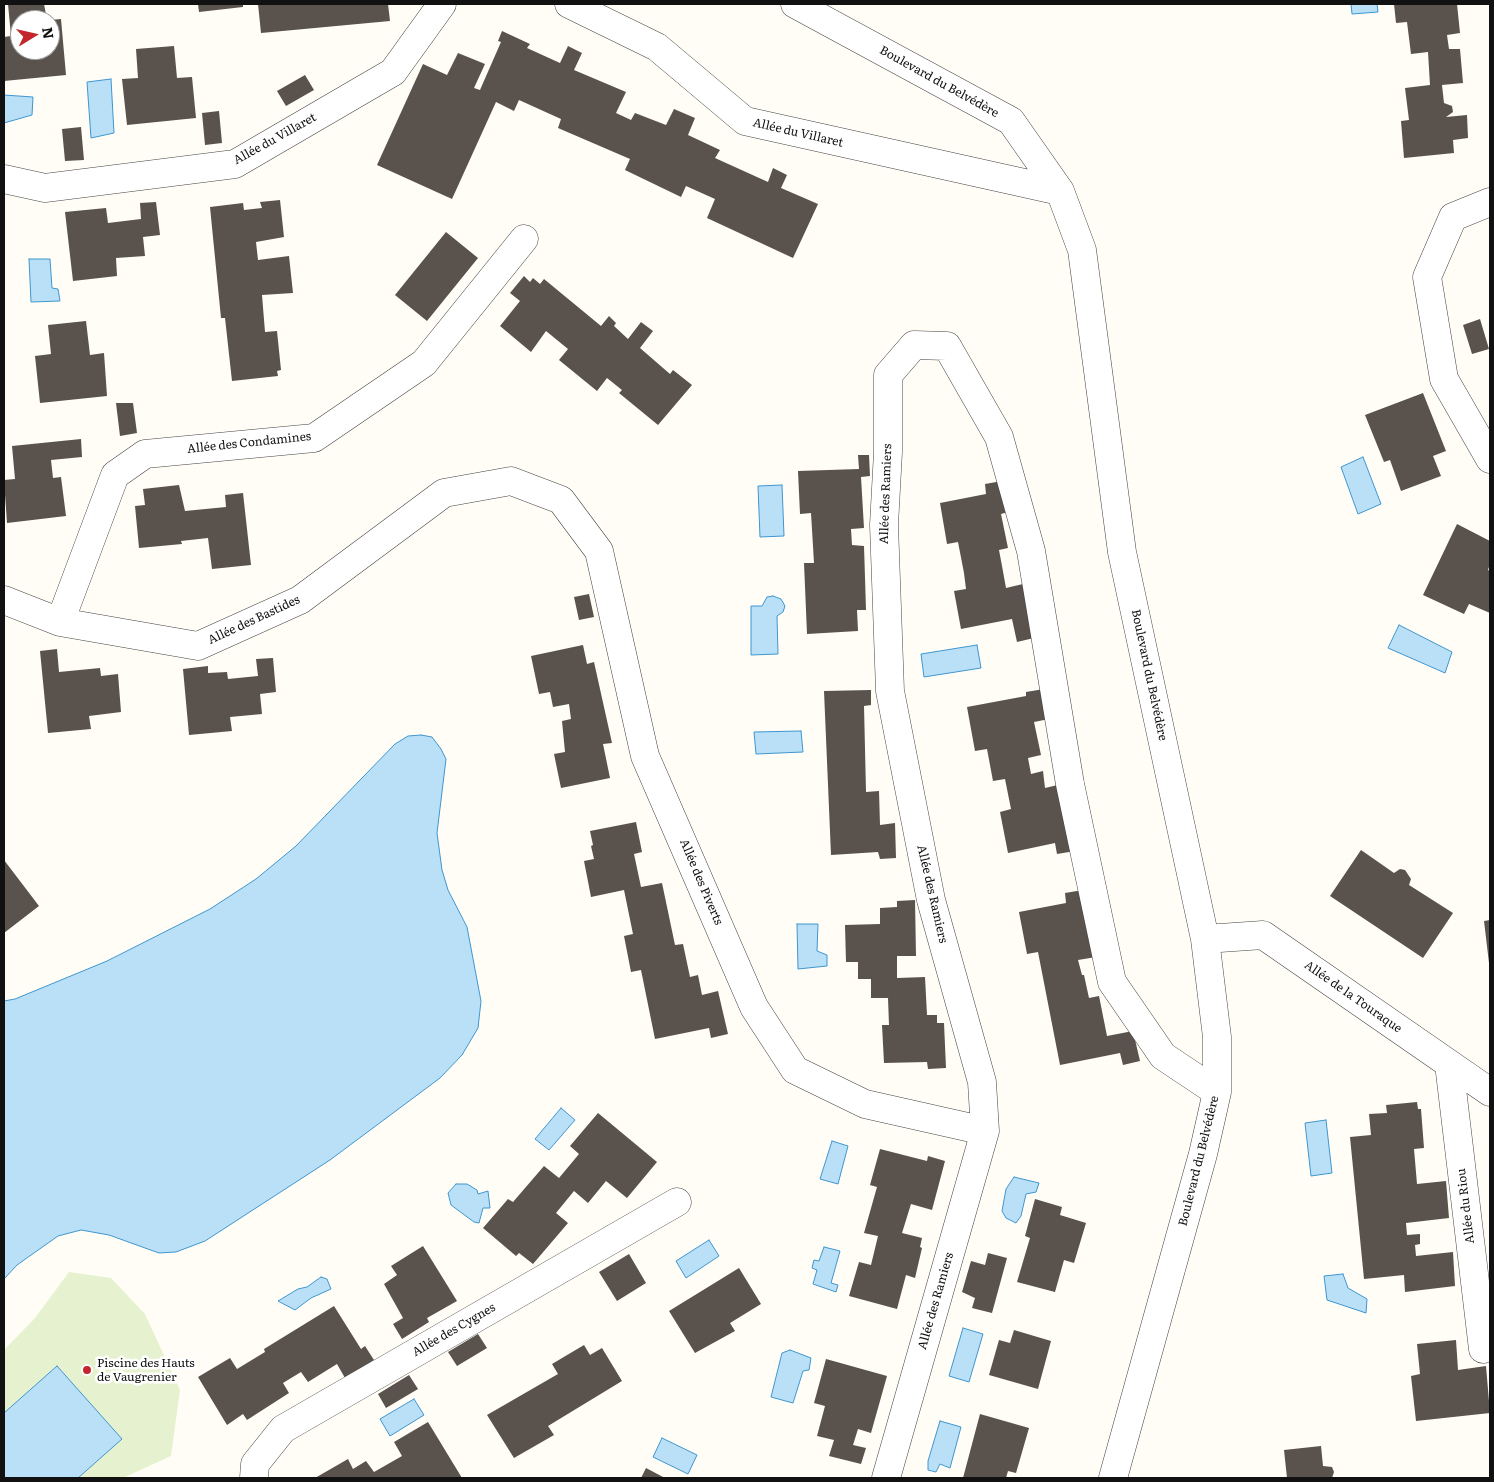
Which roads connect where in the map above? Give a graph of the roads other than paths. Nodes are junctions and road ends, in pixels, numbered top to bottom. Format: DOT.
graph roads {
  1 [pos="442,4"];
  2 [pos="568,4"];
  3 [pos="795,4"];
  4 [pos="4,179"];
  5 [pos="1060,191"];
  6 [pos="1490,202"];
  7 [pos="524,239"];
  8 [pos="1490,459"];
  9 [pos="561,500"];
  10 [pos="4,600"];
  11 [pos="60,622"];
  12 [pos="1205,939"];
  13 [pos="1449,1064"];
  14 [pos="1217,1092"];
  15 [pos="1490,1092"];
  16 [pos="984,1131"];
  17 [pos="676,1202"];
  18 [pos="1483,1349"];
  19 [pos="254,1478"];
  20 [pos="886,1478"];
  21 [pos="1113,1478"];
  1 -- 4 [label="street, Allée du Villaret"];
  2 -- 5 [label="street, Allée du Villaret"];
  3 -- 5 [label="street, Boulevard du Belvédère"];
  5 -- 12 [label="street, Boulevard du Belvédère"];
  6 -- 8 [label="street"];
  7 -- 11 [label="street, Allée des Condamines"];
  9 -- 11 [label="street, Allée des Bastides"];
  9 -- 16 [label="street, Allée des Piverts"];
  10 -- 11 [label="street, Allée des Bastides"];
  12 -- 13 [label="street, Allée de la Touraque"];
  12 -- 14 [label="street, Boulevard du Belvédère"];
  13 -- 15 [label="street, Allée de la Touraque"];
  13 -- 18 [label="street, Allée du Riou"];
  14 -- 16 [label="street, Allée des Ramiers"];
  14 -- 21 [label="street, Boulevard du Belvédère"];
  16 -- 20 [label="street, Allée des Ramiers"];
  17 -- 19 [label="street, Allée des Cygnes"];
}
